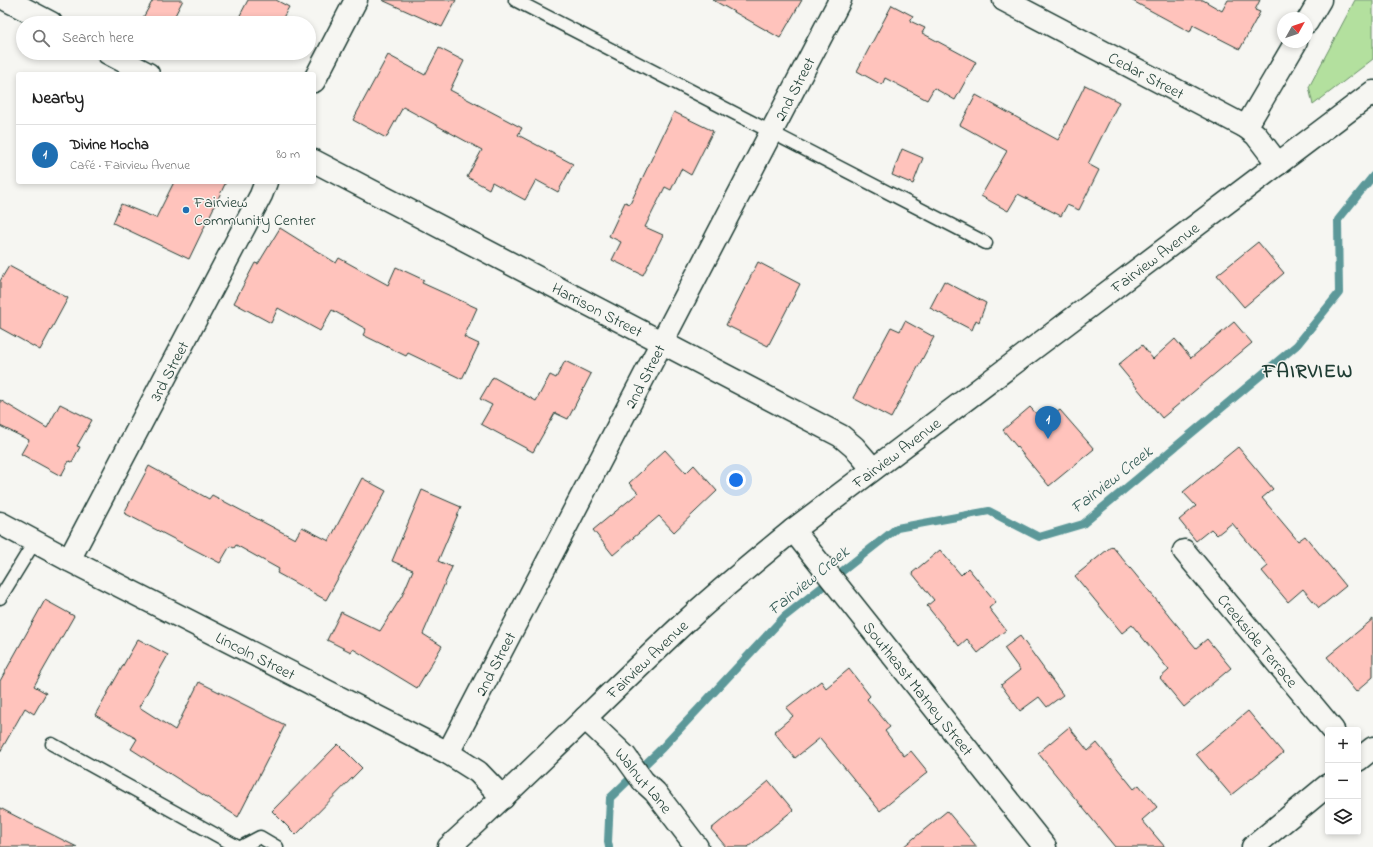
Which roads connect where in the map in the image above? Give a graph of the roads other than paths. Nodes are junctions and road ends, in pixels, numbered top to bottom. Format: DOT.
graph roads {
  1 [pos="7,0"];
  2 [pos="356,0"];
  3 [pos="515,0"];
  4 [pos="840,0"];
  5 [pos="1004,0"];
  6 [pos="1320,0"];
  7 [pos="1313,12"];
  8 [pos="38,16"];
  9 [pos="1292,48"];
  10 [pos="121,60"];
  11 [pos="144,72"];
  12 [pos="316,77"];
  13 [pos="1373,92"];
  14 [pos="1246,127"];
  15 [pos="771,131"];
  16 [pos="316,162"];
  17 [pos="1278,164"];
  18 [pos="265,184"];
  19 [pos="986,242"];
  20 [pos="663,342"];
  21 [pos="873,469"];
  22 [pos="0,523"];
  23 [pos="793,530"];
  24 [pos="35,541"];
  25 [pos="1184,551"];
  26 [pos="70,560"];
  27 [pos="0,598"];
  28 [pos="585,718"];
  29 [pos="1331,727"];
  30 [pos="52,744"];
  31 [pos="1373,748"];
  32 [pos="448,753"];
  33 [pos="1361,758"];
  34 [pos="1325,787"];
  35 [pos="503,798"];
  36 [pos="240,847"];
  37 [pos="276,847"];
  38 [pos="449,847"];
  39 [pos="697,847"];
  40 [pos="1045,847"];
  41 [pos="1253,847"];
  1 -- 8 [label="street"];
  2 -- 12 [label="street"];
  3 -- 15 [label="lane"];
  4 -- 15 [label="street, 2nd Street"];
  5 -- 14 [label="street, Cedar Street"];
  6 -- 7 [label="street"];
  9 -- 14 [label="street"];
  10 -- 11 [label="street"];
  13 -- 17 [label="street, Fairview Avenue"];
  14 -- 17 [label="street, Cedar Street"];
  15 -- 19 [label="lane"];
  15 -- 20 [label="street, 2nd Street"];
  16 -- 20 [label="street, Harrison Street"];
  17 -- 21 [label="street, Fairview Avenue"];
  18 -- 26 [label="street, 3rd Street"];
  20 -- 21 [label="street, Harrison Street"];
  20 -- 32 [label="street, 2nd Street"];
  21 -- 23 [label="street, Fairview Avenue"];
  22 -- 24 [label="street, Lincoln Street"];
  23 -- 28 [label="street, Fairview Avenue"];
  23 -- 40 [label="street, Southeast Matney Street"];
  24 -- 26 [label="street, Lincoln Street"];
  24 -- 27 [label="lane"];
  25 -- 29 [label="street, Creekside Terrace"];
  26 -- 32 [label="street, Lincoln Street"];
  28 -- 35 [label="street, Fairview Avenue"];
  28 -- 39 [label="street, Walnut Lane"];
  30 -- 36 [label="lane"];
  31 -- 33 [label="street"];
  32 -- 35 [label="street, Lincoln Street"];
  34 -- 41 [label="street"];
  35 -- 38 [label="street, Fairview Avenue"];
  36 -- 37 [label="lane"];
}
